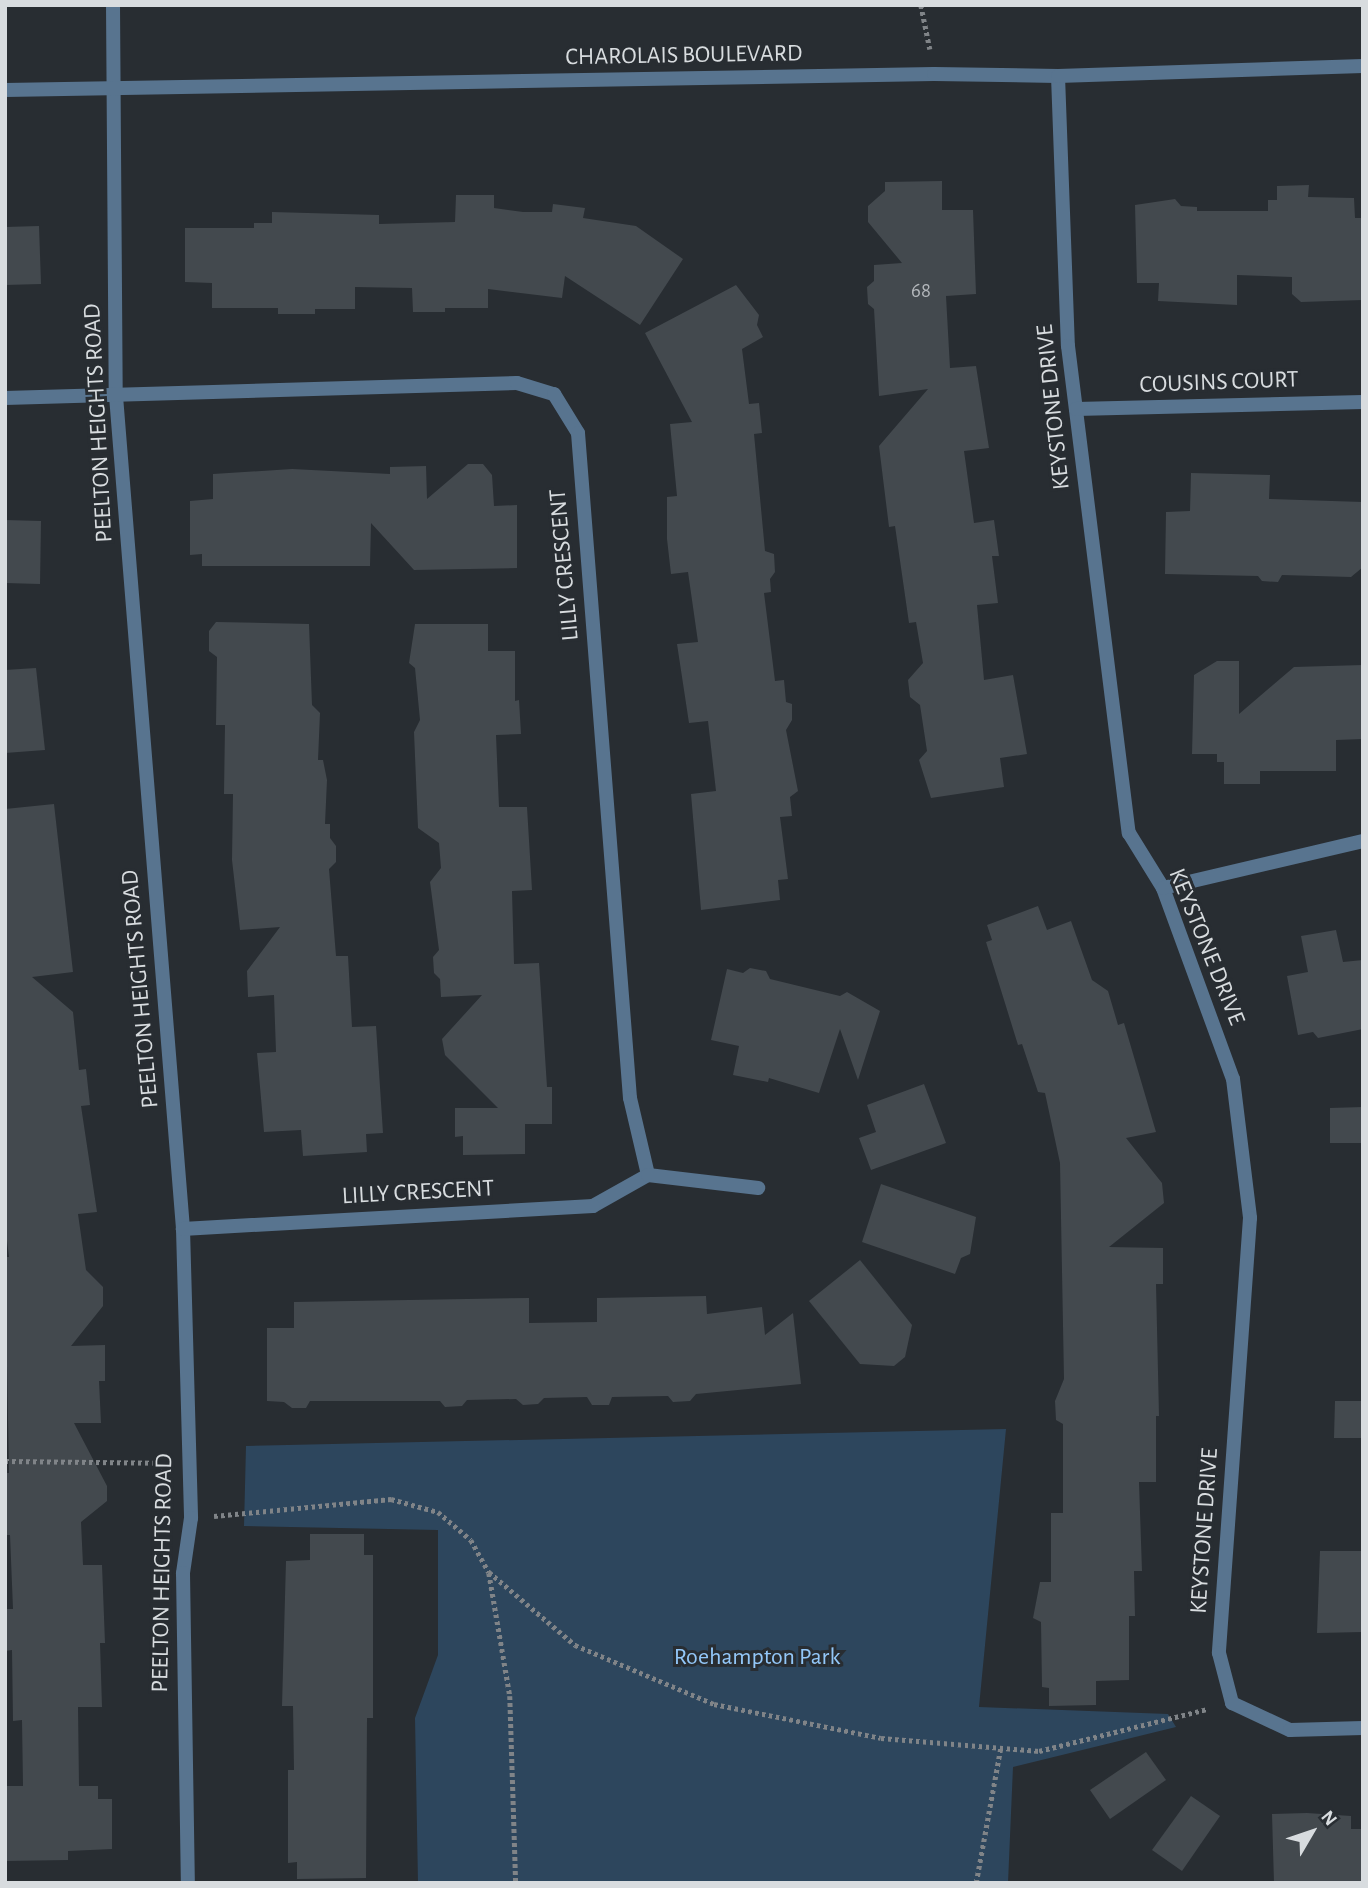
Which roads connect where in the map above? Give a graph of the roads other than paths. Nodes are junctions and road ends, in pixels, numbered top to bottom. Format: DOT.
graph roads {
  1 [pos="113,5"];
  2 [pos="1363,66"];
  3 [pos="1058,76"];
  4 [pos="5,90"];
  5 [pos="112,91"];
  6 [pos="116,396"];
  7 [pos="5,398"];
  8 [pos="1363,402"];
  9 [pos="1076,409"];
  10 [pos="1363,841"];
  11 [pos="1163,888"];
  12 [pos="648,1175"];
  13 [pos="758,1188"];
  14 [pos="183,1229"];
  15 [pos="1363,1728"];
  16 [pos="188,1883"];
  1 -- 5 [label="street, PEELTON HEIGHTS ROAD"];
  2 -- 3 [label="street, CHAROLAIS BOULEVARD"];
  3 -- 5 [label="street, CHAROLAIS BOULEVARD"];
  3 -- 9 [label="street, KEYSTONE DRIVE"];
  4 -- 5 [label="street, CHAROLAIS BOULEVARD"];
  5 -- 6 [label="street, PEELTON HEIGHTS ROAD"];
  6 -- 7 [label="street, LILLY CRESCENT"];
  6 -- 12 [label="street, LILLY CRESCENT"];
  6 -- 14 [label="street, PEELTON HEIGHTS ROAD"];
  8 -- 9 [label="street, COUSINS COURT"];
  9 -- 11 [label="street, KEYSTONE DRIVE"];
  10 -- 11 [label="street"];
  11 -- 15 [label="street, KEYSTONE DRIVE"];
  12 -- 13 [label="street"];
  12 -- 14 [label="street, LILLY CRESCENT"];
  14 -- 16 [label="street, PEELTON HEIGHTS ROAD"];
}
